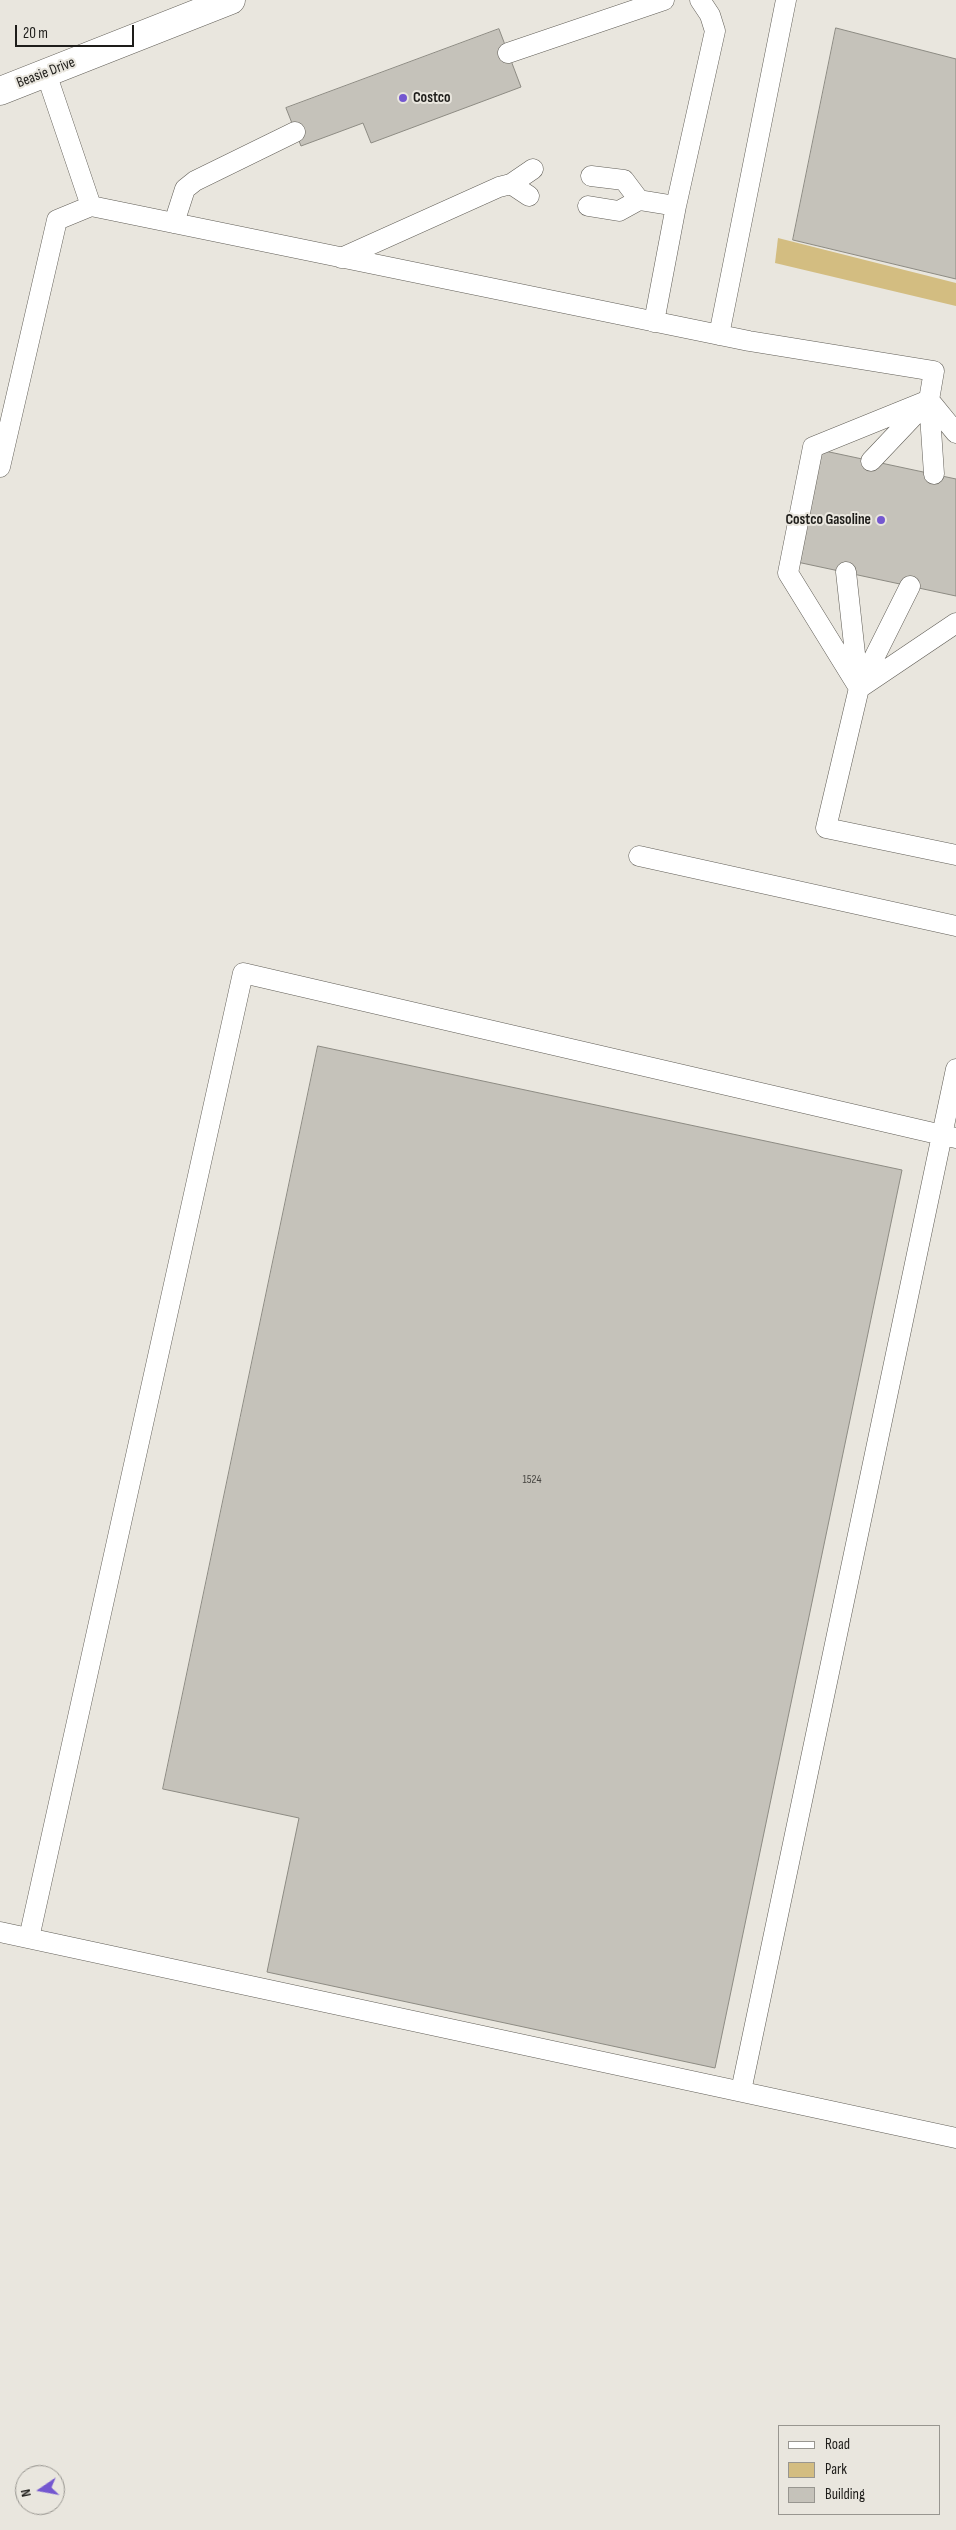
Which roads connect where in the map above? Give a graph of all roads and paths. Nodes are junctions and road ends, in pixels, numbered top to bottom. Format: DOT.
graph roads {
  1 [pos="231,0"];
  2 [pos="664,0"];
  3 [pos="700,0"];
  4 [pos="786,0"];
  5 [pos="508,53"];
  6 [pos="46,73"];
  7 [pos="0,91"];
  8 [pos="295,132"];
  9 [pos="533,169"];
  10 [pos="591,176"];
  11 [pos="511,184"];
  12 [pos="529,196"];
  13 [pos="639,200"];
  14 [pos="92,206"];
  15 [pos="588,206"];
  16 [pos="676,206"];
  17 [pos="174,223"];
  18 [pos="341,258"];
  19 [pos="654,322"];
  20 [pos="719,335"];
  21 [pos="929,400"];
  22 [pos="956,433"];
  23 [pos="870,460"];
  24 [pos="0,467"];
  25 [pos="934,474"];
  26 [pos="846,572"];
  27 [pos="910,586"];
  28 [pos="956,622"];
  29 [pos="859,688"];
  30 [pos="956,855"];
  31 [pos="639,856"];
  32 [pos="956,926"];
  33 [pos="956,1069"];
  34 [pos="949,1136"];
  35 [pos="0,1932"];
  36 [pos="28,1938"];
  37 [pos="741,2091"];
  38 [pos="956,2138"];
  1 -- 6 [label="street, Beasie Drive"];
  2 -- 5 [label="lane"];
  3 -- 16 [label="lane"];
  4 -- 20 [label="lane"];
  6 -- 7 [label="street, Beasie Drive"];
  6 -- 14 [label="lane"];
  8 -- 17 [label="lane"];
  9 -- 11 [label="lane"];
  10 -- 13 [label="lane"];
  11 -- 12 [label="lane"];
  11 -- 18 [label="lane"];
  13 -- 15 [label="lane"];
  13 -- 16 [label="lane"];
  14 -- 17 [label="lane"];
  14 -- 24 [label="lane"];
  16 -- 19 [label="lane"];
  17 -- 18 [label="lane"];
  18 -- 19 [label="lane"];
  19 -- 20 [label="lane"];
  20 -- 21 [label="lane"];
  21 -- 22 [label="lane"];
  21 -- 23 [label="lane"];
  21 -- 25 [label="lane"];
  21 -- 29 [label="lane"];
  26 -- 29 [label="lane"];
  27 -- 29 [label="lane"];
  28 -- 29 [label="lane"];
  29 -- 30 [label="lane"];
  31 -- 32 [label="lane"];
  33 -- 34 [label="lane"];
  34 -- 36 [label="lane"];
  34 -- 37 [label="lane"];
  35 -- 36 [label="lane"];
  36 -- 37 [label="lane"];
  37 -- 38 [label="lane"];
}
